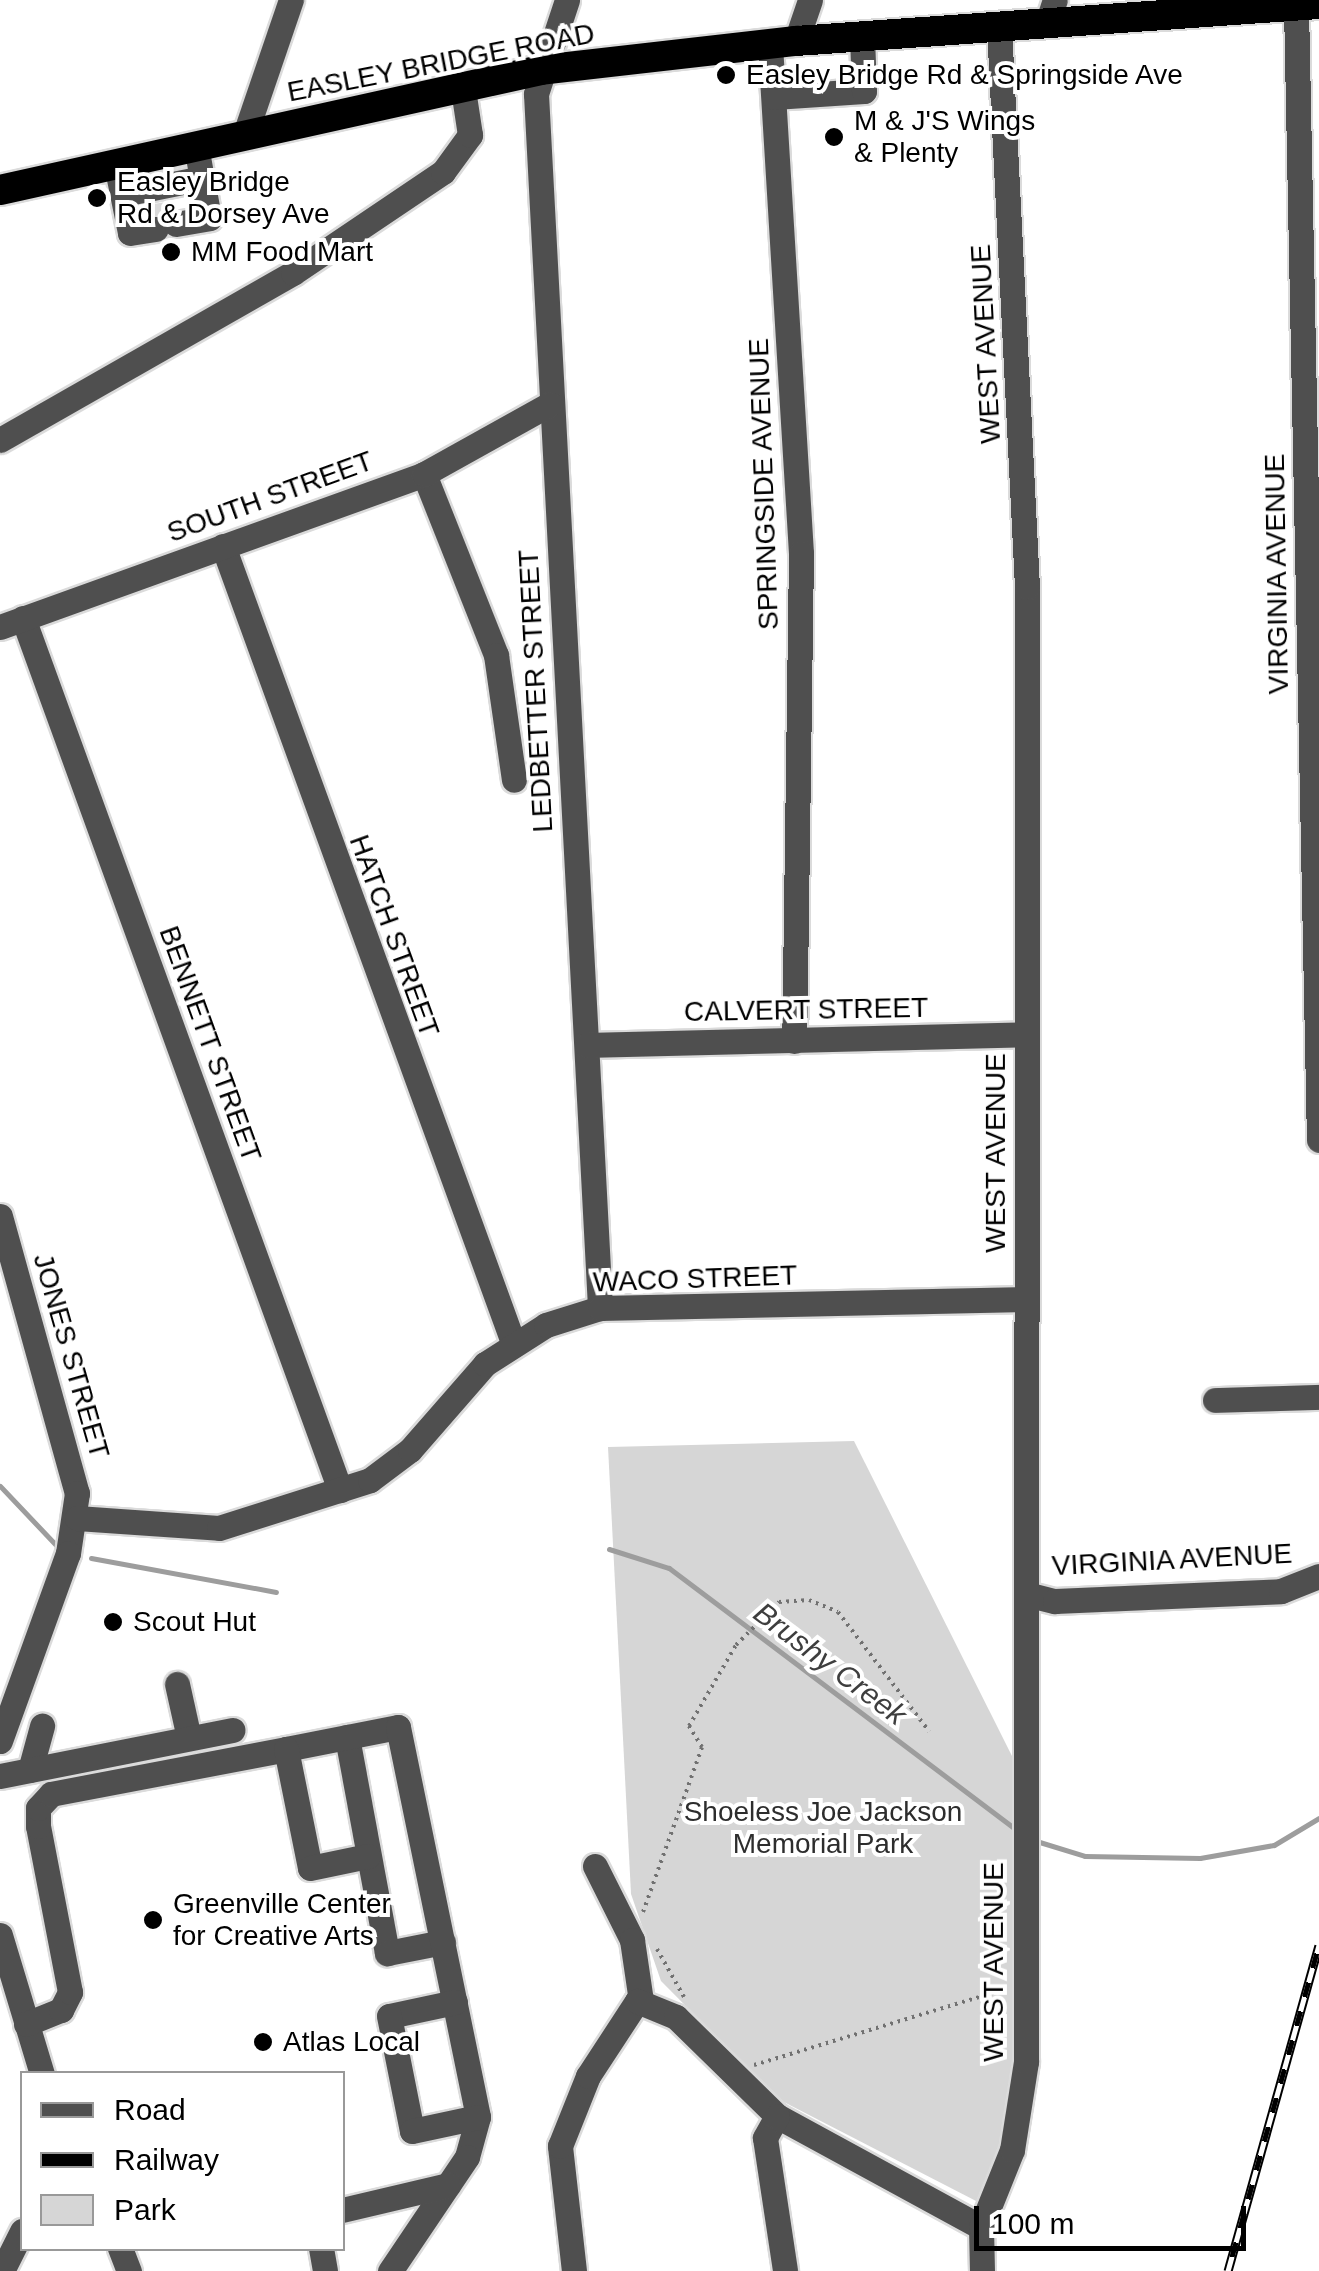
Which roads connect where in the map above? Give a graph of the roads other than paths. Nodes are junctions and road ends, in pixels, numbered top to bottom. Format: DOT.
graph roads {
  1 [pos="291,0"];
  2 [pos="567,0"];
  3 [pos="810,0"];
  4 [pos="1307,6"];
  5 [pos="1051,12"];
  6 [pos="999,28"];
  7 [pos="862,37"];
  8 [pos="783,43"];
  9 [pos="541,70"];
  10 [pos="463,89"];
  11 [pos="774,97"];
  12 [pos="245,134"];
  13 [pos="196,146"];
  14 [pos="116,164"];
  15 [pos="202,178"];
  16 [pos="0,190"];
  17 [pos="123,194"];
  18 [pos="550,404"];
  19 [pos="0,440"];
  20 [pos="1312,450"];
  21 [pos="424,474"];
  22 [pos="222,546"];
  23 [pos="12,622"];
  24 [pos="1315,778"];
  25 [pos="514,780"];
  26 [pos="1026,1034"];
  27 [pos="794,1042"];
  28 [pos="587,1045"];
  29 [pos="1319,1140"];
  30 [pos="0,1216"];
  31 [pos="1027,1300"];
  32 [pos="600,1308"];
  33 [pos="514,1345"];
  34 [pos="1319,1397"];
  35 [pos="1215,1400"];
  36 [pos="340,1490"];
  37 [pos="76,1518"];
  38 [pos="1319,1576"];
  39 [pos="1026,1594"];
  40 [pos="177,1684"];
  41 [pos="42,1726"];
  42 [pos="232,1730"];
  43 [pos="347,1737"];
  44 [pos="189,1738"];
  45 [pos="0,1742"];
  46 [pos="286,1749"];
  47 [pos="30,1770"];
  48 [pos="0,1776"];
  49 [pos="368,1856"];
  50 [pos="594,1866"];
  51 [pos="0,1935"];
  52 [pos="443,1942"];
  53 [pos="455,2002"];
  54 [pos="633,2005"];
  55 [pos="26,2024"];
  56 [pos="41,2071"];
  57 [pos="777,2116"];
  58 [pos="478,2117"];
  59 [pos="448,2185"];
  60 [pos="345,2209"];
  61 [pos="981,2227"];
  62 [pos="20,2235"];
  63 [pos="2,2271"];
  64 [pos="390,2271"];
  65 [pos="574,2271"];
  66 [pos="784,2271"];
  67 [pos="982,2271"];
  1 -- 12 [label="street"];
  2 -- 9 [label="street"];
  3 -- 8 [label="street"];
  4 -- 5 [label="highway, EASLEY BRIDGE ROAD"];
  4 -- 20 [label="street, VIRGINIA AVENUE"];
  5 -- 6 [label="highway, EASLEY BRIDGE ROAD"];
  6 -- 7 [label="highway, EASLEY BRIDGE ROAD"];
  6 -- 26 [label="street, WEST AVENUE"];
  7 -- 8 [label="highway, EASLEY BRIDGE ROAD"];
  7 -- 11 [label="street"];
  8 -- 9 [label="highway, EASLEY BRIDGE ROAD"];
  8 -- 11 [label="street, SPRINGSIDE AVENUE"];
  9 -- 10 [label="highway, EASLEY BRIDGE ROAD"];
  9 -- 18 [label="street, LEDBETTER STREET"];
  10 -- 12 [label="highway, EASLEY BRIDGE ROAD"];
  10 -- 19 [label="street"];
  11 -- 27 [label="street, SPRINGSIDE AVENUE"];
  12 -- 13 [label="highway, EASLEY BRIDGE ROAD"];
  13 -- 14 [label="highway, EASLEY BRIDGE ROAD"];
  13 -- 15 [label="street"];
  14 -- 16 [label="highway, EASLEY BRIDGE ROAD"];
  14 -- 17 [label="street"];
  15 -- 17 [label="street"];
  15 -- 17 [label="street"];
  18 -- 21 [label="street, SOUTH STREET"];
  18 -- 28 [label="street, LEDBETTER STREET"];
  20 -- 24 [label="street, VIRGINIA AVENUE"];
  21 -- 22 [label="street, SOUTH STREET"];
  21 -- 25 [label="street"];
  22 -- 23 [label="street, SOUTH STREET"];
  22 -- 33 [label="street, HATCH STREET"];
  23 -- 36 [label="street, BENNETT STREET"];
  24 -- 29 [label="street, VIRGINIA AVENUE"];
  26 -- 27 [label="street, CALVERT STREET"];
  26 -- 31 [label="street, WEST AVENUE"];
  27 -- 28 [label="street, CALVERT STREET"];
  28 -- 32 [label="street, LEDBETTER STREET"];
  30 -- 37 [label="street, JONES STREET"];
  31 -- 32 [label="street, WACO STREET"];
  31 -- 39 [label="street, WEST AVENUE"];
  32 -- 33 [label="street, WACO STREET"];
  33 -- 36 [label="street, WACO STREET"];
  34 -- 35 [label="street"];
  36 -- 37 [label="street, WACO STREET"];
  37 -- 45 [label="street, JONES STREET"];
  38 -- 39 [label="street, VIRGINIA AVENUE"];
  39 -- 61 [label="street, WEST AVENUE"];
  40 -- 44 [label="street"];
  41 -- 47 [label="street"];
  42 -- 44 [label="street"];
  43 -- 46 [label="street"];
  43 -- 49 [label="street"];
  43 -- 52 [label="street"];
  44 -- 47 [label="street"];
  46 -- 49 [label="street"];
  46 -- 55 [label="street"];
  47 -- 48 [label="street"];
  49 -- 52 [label="street"];
  50 -- 54 [label="street"];
  51 -- 55 [label="street"];
  52 -- 53 [label="street"];
  53 -- 58 [label="street"];
  53 -- 58 [label="street"];
  54 -- 57 [label="street"];
  54 -- 65 [label="street"];
  55 -- 56 [label="street"];
  57 -- 61 [label="street"];
  57 -- 66 [label="street"];
  58 -- 59 [label="street"];
  59 -- 60 [label="street"];
  59 -- 64 [label="street"];
  61 -- 67 [label="street, WEST AVENUE"];
  62 -- 63 [label="street"];
}
